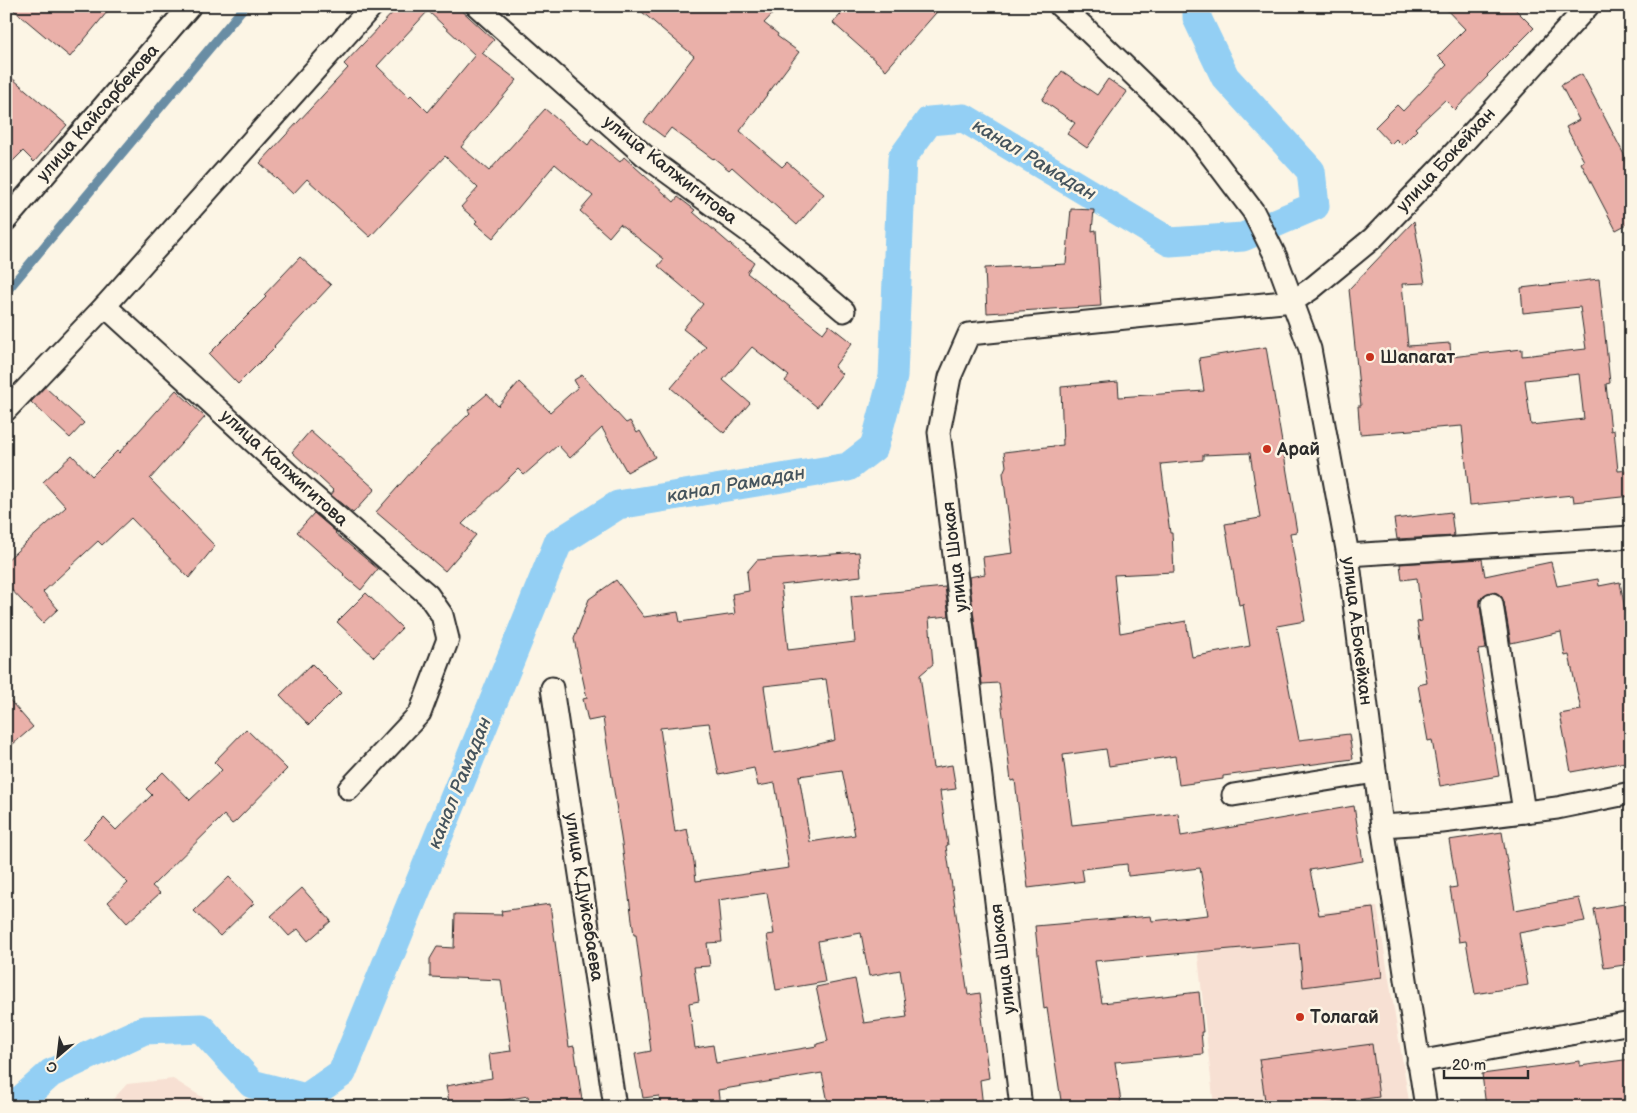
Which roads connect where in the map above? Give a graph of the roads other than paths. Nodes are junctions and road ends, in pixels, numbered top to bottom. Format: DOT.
graph roads {
  1 [pos="190,6"];
  2 [pos="372,6"];
  3 [pos="477,6"];
  4 [pos="1060,6"];
  5 [pos="1588,6"];
  6 [pos="6,220"];
  7 [pos="1293,301"];
  8 [pos="105,306"];
  9 [pos="844,311"];
  10 [pos="6,410"];
  11 [pos="1631,537"];
  12 [pos="1348,555"];
  13 [pos="1492,604"];
  14 [pos="552,688"];
  15 [pos="1375,772"];
  16 [pos="349,789"];
  17 [pos="1631,793"];
  18 [pos="1233,794"];
  19 [pos="1524,812"];
  20 [pos="1382,826"];
  21 [pos="1631,1023"];
  22 [pos="1577,1033"];
  23 [pos="1631,1040"];
  24 [pos="1418,1062"];
  25 [pos="616,1107"];
  26 [pos="1021,1107"];
  27 [pos="1426,1107"];
  1 -- 6 [label="street, улица Кайсарбекова"];
  2 -- 8 [label="street"];
  3 -- 9 [label="street, улица Калжигитова"];
  4 -- 7 [label="street, улица А.Бокейхан"];
  5 -- 7 [label="street, улица Бокейхан"];
  7 -- 12 [label="street, улица А.Бокейхан"];
  7 -- 26 [label="street, улица Шокая"];
  8 -- 10 [label="street"];
  8 -- 16 [label="street, улица Калжигитова"];
  11 -- 12 [label="street"];
  12 -- 15 [label="street, улица А.Бокейхан"];
  13 -- 19 [label="street"];
  14 -- 25 [label="street, улица К.Дуйсебаева"];
  15 -- 18 [label="street"];
  15 -- 20 [label="street, улица А.Бокейхан"];
  17 -- 19 [label="street"];
  19 -- 20 [label="street"];
  20 -- 24 [label="street, улица А.Бокейхан"];
  21 -- 22 [label="street"];
  22 -- 23 [label="street"];
  22 -- 24 [label="street"];
  24 -- 27 [label="street, улица А.Бокейхан"];
}
